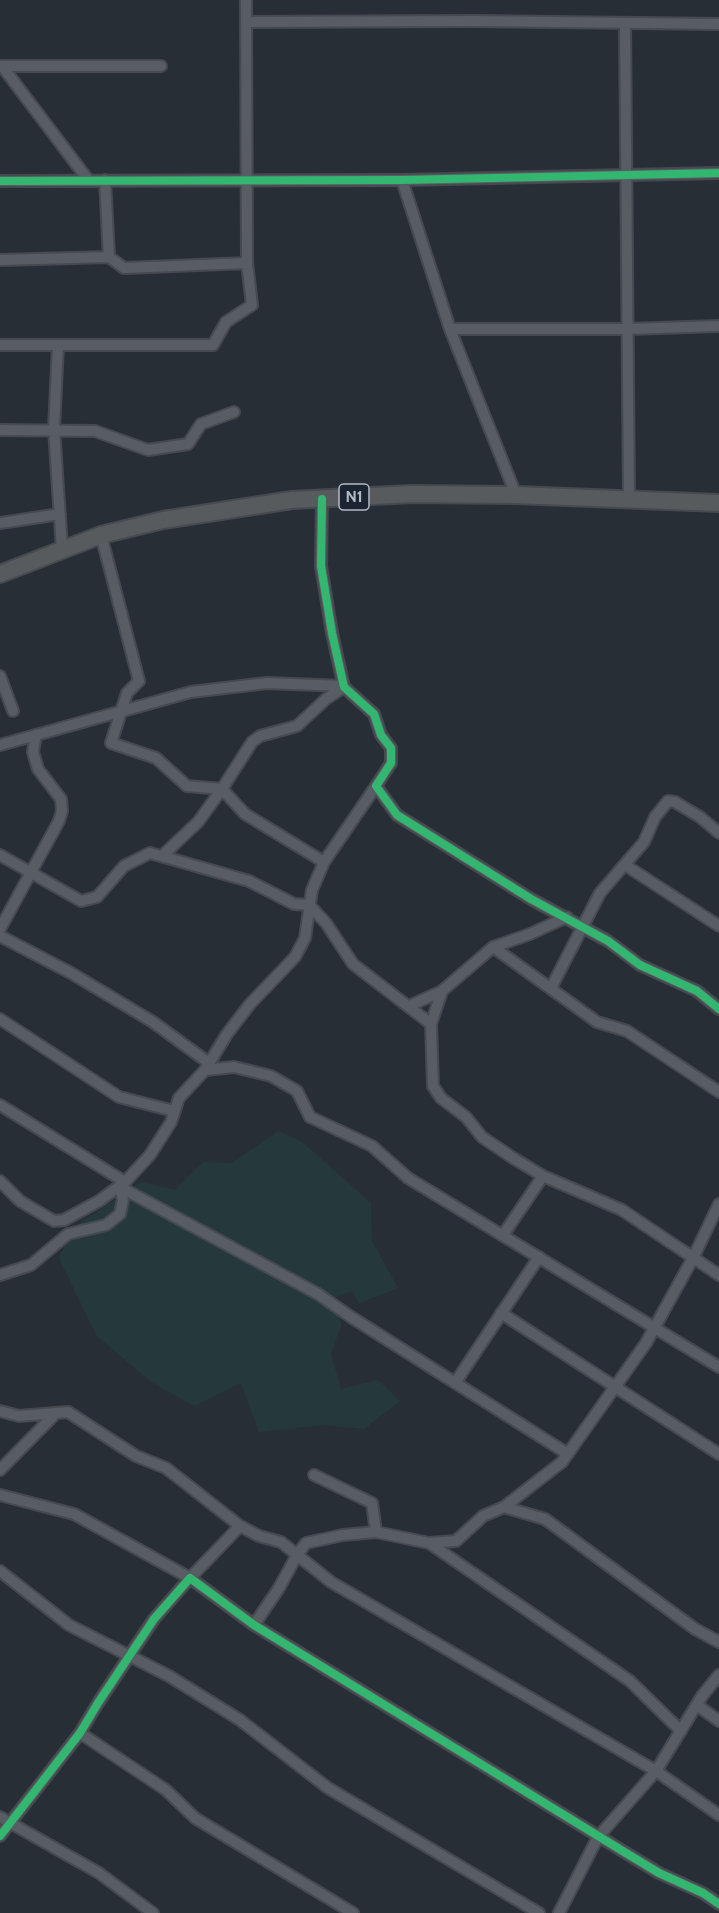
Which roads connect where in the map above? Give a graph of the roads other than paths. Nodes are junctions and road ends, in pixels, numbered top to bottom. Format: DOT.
graph roads {
  1 [pos="246,0"];
  2 [pos="246,22"];
  3 [pos="625,23"];
  4 [pos="719,24"];
  5 [pos="1,66"];
  6 [pos="161,66"];
  7 [pos="719,173"];
  8 [pos="625,176"];
  9 [pos="89,180"];
  10 [pos="105,180"];
  11 [pos="248,180"];
  12 [pos="402,180"];
  13 [pos="0,181"];
  14 [pos="109,256"];
  15 [pos="0,260"];
  16 [pos="247,263"];
  17 [pos="719,326"];
  18 [pos="450,329"];
  19 [pos="628,329"];
  20 [pos="0,345"];
  21 [pos="58,345"];
  22 [pos="234,412"];
  23 [pos="54,429"];
  24 [pos="0,430"];
  25 [pos="516,495"];
  26 [pos="322,499"];
  27 [pos="629,500"];
  28 [pos="719,503"];
  29 [pos="60,514"];
  30 [pos="0,523"];
  31 [pos="100,535"];
  32 [pos="62,549"];
  33 [pos="0,574"];
  34 [pos="0,676"];
  35 [pos="344,687"];
  36 [pos="13,711"];
  37 [pos="123,711"];
  38 [pos="36,735"];
  39 [pos="0,745"];
  40 [pos="376,786"];
  41 [pos="222,789"];
  42 [pos="719,833"];
  43 [pos="0,855"];
  44 [pos="163,855"];
  45 [pos="324,862"];
  46 [pos="624,865"];
  47 [pos="30,873"];
  48 [pos="309,905"];
  49 [pos="567,917"];
  50 [pos="582,926"];
  51 [pos="719,926"];
  52 [pos="0,929"];
  53 [pos="0,936"];
  54 [pos="493,947"];
  55 [pos="551,988"];
  56 [pos="442,991"];
  57 [pos="409,1006"];
  58 [pos="719,1009"];
  59 [pos="0,1019"];
  60 [pos="431,1024"];
  61 [pos="207,1067"];
  62 [pos="719,1092"];
  63 [pos="0,1105"];
  64 [pos="174,1111"];
  65 [pos="543,1176"];
  66 [pos="0,1181"];
  67 [pos="123,1185"];
  68 [pos="719,1204"];
  69 [pos="503,1235"];
  70 [pos="539,1257"];
  71 [pos="693,1258"];
  72 [pos="0,1275"];
  73 [pos="719,1275"];
  74 [pos="501,1313"];
  75 [pos="655,1327"];
  76 [pos="719,1366"];
  77 [pos="455,1383"];
  78 [pos="615,1387"];
  79 [pos="0,1411"];
  80 [pos="56,1413"];
  81 [pos="568,1454"];
  82 [pos="719,1454"];
  83 [pos="0,1470"];
  84 [pos="314,1475"];
  85 [pos="0,1495"];
  86 [pos="504,1507"];
  87 [pos="240,1526"];
  88 [pos="376,1532"];
  89 [pos="429,1543"];
  90 [pos="297,1555"];
  91 [pos="0,1571"];
  92 [pos="190,1578"];
  93 [pos="254,1625"];
  94 [pos="719,1642"];
  95 [pos="129,1656"];
  96 [pos="719,1675"];
  97 [pos="696,1706"];
  98 [pos="719,1720"];
  99 [pos="681,1731"];
  100 [pos="80,1733"];
  101 [pos="656,1771"];
  102 [pos="719,1815"];
  103 [pos="0,1817"];
  104 [pos="10,1823"];
  105 [pos="0,1836"];
  106 [pos="598,1837"];
  107 [pos="719,1904"];
  108 [pos="153,1913"];
  109 [pos="353,1913"];
  110 [pos="539,1913"];
  111 [pos="560,1913"];
  1 -- 2 [label="street"];
  2 -- 3 [label="street"];
  2 -- 11 [label="street"];
  3 -- 4 [label="street"];
  3 -- 8 [label="street"];
  5 -- 6 [label="street"];
  5 -- 9 [label="street"];
  7 -- 8 [label="street"];
  8 -- 12 [label="street"];
  8 -- 19 [label="street"];
  9 -- 10 [label="street"];
  9 -- 13 [label="street"];
  10 -- 11 [label="street"];
  10 -- 14 [label="street"];
  11 -- 12 [label="street"];
  11 -- 16 [label="street"];
  12 -- 18 [label="street"];
  14 -- 15 [label="street"];
  14 -- 16 [label="street"];
  16 -- 21 [label="street"];
  17 -- 19 [label="street"];
  18 -- 19 [label="street"];
  18 -- 25 [label="street"];
  19 -- 27 [label="street"];
  20 -- 21 [label="street"];
  21 -- 23 [label="street"];
  22 -- 23 [label="street"];
  23 -- 24 [label="street"];
  23 -- 29 [label="street"];
  25 -- 26 [label="highway, N1"];
  25 -- 27 [label="highway, N1"];
  26 -- 31 [label="highway, N1"];
  26 -- 35 [label="street"];
  27 -- 28 [label="highway, N1"];
  29 -- 30 [label="street"];
  29 -- 32 [label="street"];
  31 -- 32 [label="highway, N1"];
  31 -- 37 [label="street"];
  32 -- 33 [label="highway, N1"];
  34 -- 36 [label="street"];
  35 -- 37 [label="street"];
  35 -- 40 [label="street"];
  35 -- 41 [label="street"];
  37 -- 38 [label="street"];
  37 -- 41 [label="street"];
  38 -- 39 [label="street"];
  38 -- 47 [label="street"];
  40 -- 45 [label="street"];
  40 -- 49 [label="street"];
  41 -- 44 [label="street"];
  41 -- 45 [label="street"];
  42 -- 46 [label="street"];
  43 -- 47 [label="street"];
  44 -- 47 [label="street"];
  44 -- 48 [label="street"];
  45 -- 48 [label="street"];
  46 -- 50 [label="street"];
  46 -- 51 [label="street"];
  47 -- 52 [label="street"];
  48 -- 57 [label="street"];
  48 -- 61 [label="street"];
  49 -- 50 [label="street"];
  49 -- 54 [label="street"];
  50 -- 55 [label="street"];
  50 -- 58 [label="street"];
  53 -- 61 [label="street"];
  54 -- 55 [label="street"];
  54 -- 56 [label="street"];
  55 -- 62 [label="street"];
  56 -- 57 [label="street"];
  56 -- 60 [label="street"];
  57 -- 60 [label="street"];
  59 -- 64 [label="street"];
  60 -- 65 [label="street"];
  61 -- 64 [label="street"];
  61 -- 69 [label="street"];
  63 -- 67 [label="street"];
  64 -- 67 [label="street"];
  65 -- 69 [label="street"];
  65 -- 71 [label="street"];
  66 -- 67 [label="street"];
  67 -- 72 [label="street"];
  67 -- 77 [label="street"];
  68 -- 71 [label="street"];
  69 -- 70 [label="street"];
  70 -- 74 [label="street"];
  70 -- 75 [label="street"];
  71 -- 73 [label="street"];
  71 -- 75 [label="street"];
  74 -- 77 [label="street"];
  74 -- 78 [label="street"];
  75 -- 76 [label="street"];
  75 -- 78 [label="street"];
  77 -- 81 [label="street"];
  78 -- 81 [label="street"];
  78 -- 82 [label="street"];
  79 -- 80 [label="street"];
  80 -- 83 [label="street"];
  80 -- 87 [label="street"];
  81 -- 86 [label="street"];
  84 -- 88 [label="street"];
  85 -- 92 [label="street"];
  86 -- 89 [label="street"];
  86 -- 94 [label="street"];
  87 -- 90 [label="street"];
  87 -- 92 [label="street"];
  88 -- 89 [label="street"];
  88 -- 90 [label="street"];
  89 -- 99 [label="street"];
  90 -- 93 [label="street"];
  90 -- 101 [label="street"];
  91 -- 95 [label="street"];
  92 -- 93 [label="street"];
  92 -- 95 [label="street"];
  93 -- 106 [label="street"];
  95 -- 100 [label="street"];
  95 -- 110 [label="street"];
  96 -- 97 [label="street"];
  97 -- 98 [label="street"];
  97 -- 99 [label="street"];
  99 -- 101 [label="street"];
  100 -- 104 [label="street"];
  100 -- 109 [label="street"];
  101 -- 102 [label="street"];
  101 -- 106 [label="street"];
  103 -- 104 [label="street"];
  104 -- 105 [label="street"];
  104 -- 108 [label="street"];
  106 -- 107 [label="street"];
  106 -- 111 [label="street"];
}
